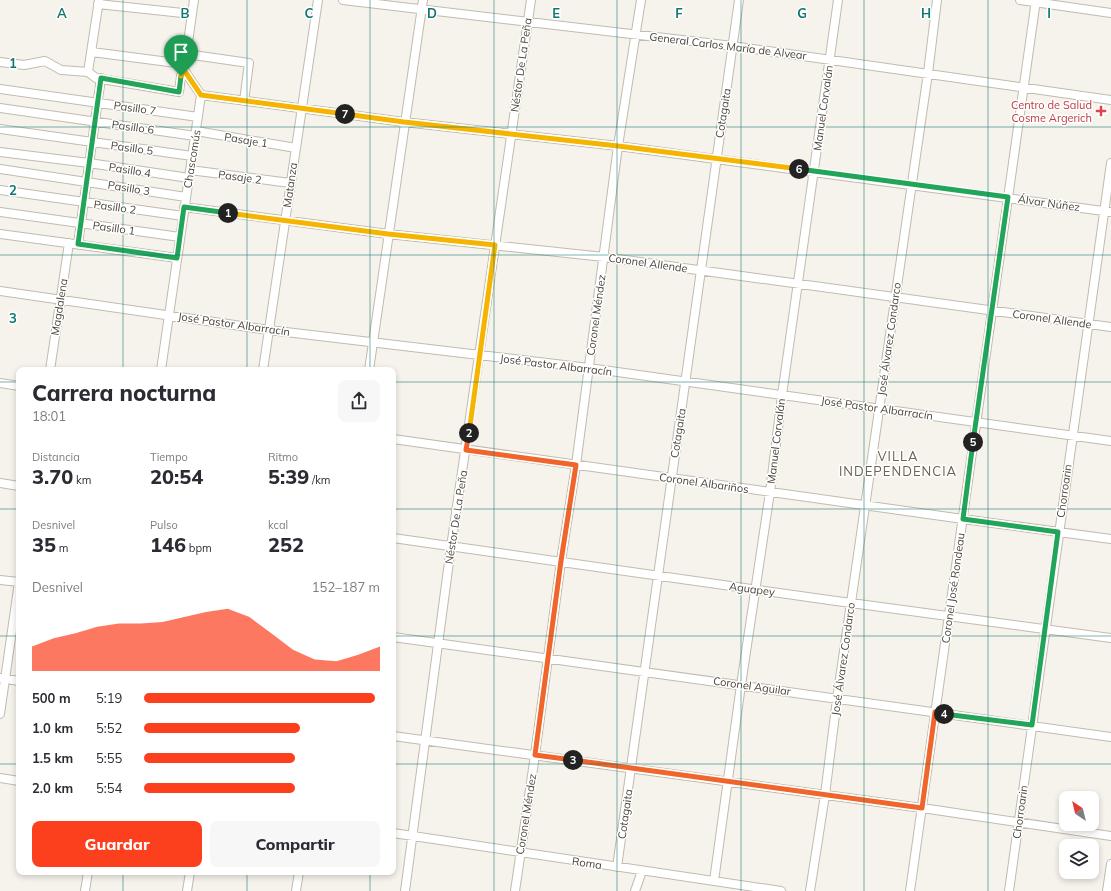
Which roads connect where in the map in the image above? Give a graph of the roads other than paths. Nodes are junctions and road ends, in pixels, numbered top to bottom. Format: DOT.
graph roads {
  1 [pos="194,0"];
  2 [pos="318,0"];
  3 [pos="343,0"];
  4 [pos="423,0"];
  5 [pos="531,0"];
  6 [pos="641,0"];
  7 [pos="739,0"];
  8 [pos="838,0"];
  9 [pos="937,0"];
  10 [pos="1020,0"];
  11 [pos="1035,1"];
  12 [pos="99,2"];
  13 [pos="422,9"];
  14 [pos="1111,13"];
  15 [pos="192,14"];
  16 [pos="528,22"];
  17 [pos="636,34"];
  18 [pos="733,46"];
  19 [pos="92,52"];
  20 [pos="186,54"];
  21 [pos="830,60"];
  22 [pos="0,62"];
  23 [pos="184,67"];
  24 [pos="88,72"];
  25 [pos="928,73"];
  26 [pos="101,78"];
  27 [pos="1024,87"];
  28 [pos="0,89"];
  29 [pos="201,95"];
  30 [pos="1111,100"];
  31 [pos="244,101"];
  32 [pos="98,103"];
  33 [pos="0,108"];
  34 [pos="302,108"];
  35 [pos="198,117"];
  36 [pos="95,122"];
  37 [pos="404,122"];
  38 [pos="0,129"];
  39 [pos="512,133"];
  40 [pos="196,134"];
  41 [pos="92,142"];
  42 [pos="618,146"];
  43 [pos="296,148"];
  44 [pos="0,152"];
  45 [pos="192,156"];
  46 [pos="716,159"];
  47 [pos="89,163"];
  48 [pos="1111,163"];
  49 [pos="0,169"];
  50 [pos="190,170"];
  51 [pos="813,171"];
  52 [pos="189,178"];
  53 [pos="86,182"];
  54 [pos="290,183"];
  55 [pos="911,184"];
  56 [pos="0,190"];
  57 [pos="186,197"];
  58 [pos="1008,197"];
  59 [pos="84,202"];
  60 [pos="184,207"];
  61 [pos="1107,211"];
  62 [pos="0,212"];
  63 [pos="183,216"];
  64 [pos="285,221"];
  65 [pos="80,224"];
  66 [pos="0,234"];
  67 [pos="388,234"];
  68 [pos="180,237"];
  69 [pos="73,244"];
  70 [pos="495,245"];
  71 [pos="604,257"];
  72 [pos="177,258"];
  73 [pos="701,270"];
  74 [pos="798,283"];
  75 [pos="0,291"];
  76 [pos="894,297"];
  77 [pos="60,300"];
  78 [pos="992,310"];
  79 [pos="168,315"];
  80 [pos="1088,324"];
  81 [pos="1111,327"];
  82 [pos="269,330"];
  83 [pos="373,343"];
  84 [pos="480,356"];
  85 [pos="50,367"];
  86 [pos="161,367"];
  87 [pos="263,367"];
  88 [pos="369,367"];
  89 [pos="589,368"];
  90 [pos="685,382"];
  91 [pos="0,383"];
  92 [pos="16,386"];
  93 [pos="782,395"];
  94 [pos="879,409"];
  95 [pos="976,422"];
  96 [pos="1072,436"];
  97 [pos="396,439"];
  98 [pos="1111,441"];
  99 [pos="466,450"];
  100 [pos="576,465"];
  101 [pos="671,478"];
  102 [pos="0,483"];
  103 [pos="16,486"];
  104 [pos="770,492"];
  105 [pos="865,504"];
  106 [pos="963,519"];
  107 [pos="1058,532"];
  108 [pos="396,538"];
  109 [pos="1111,538"];
  110 [pos="451,546"];
  111 [pos="561,561"];
  112 [pos="658,575"];
  113 [pos="0,580"];
  114 [pos="16,582"];
  115 [pos="755,589"];
  116 [pos="16,599"];
  117 [pos="851,602"];
  118 [pos="949,616"];
  119 [pos="1046,628"];
  120 [pos="396,637"];
  121 [pos="1111,638"];
  122 [pos="438,643"];
  123 [pos="548,658"];
  124 [pos="644,671"];
  125 [pos="2,679"];
  126 [pos="16,681"];
  127 [pos="741,685"];
  128 [pos="837,699"];
  129 [pos="935,712"];
  130 [pos="0,714"];
  131 [pos="1032,725"];
  132 [pos="396,736"];
  133 [pos="1111,737"];
  134 [pos="425,740"];
  135 [pos="535,755"];
  136 [pos="631,768"];
  137 [pos="0,778"];
  138 [pos="16,781"];
  139 [pos="727,782"];
  140 [pos="825,795"];
  141 [pos="922,808"];
  142 [pos="1018,822"];
  143 [pos="396,833"];
  144 [pos="413,836"];
  145 [pos="1111,836"];
  146 [pos="520,853"];
  147 [pos="1111,864"];
  148 [pos="617,867"];
  149 [pos="642,871"];
  150 [pos="88,875"];
  151 [pos="190,875"];
  152 [pos="299,875"];
  153 [pos="714,881"];
  154 [pos="766,890"];
  155 [pos="85,891"];
  156 [pos="187,891"];
  157 [pos="296,891"];
  158 [pos="404,891"];
  159 [pos="515,891"];
  160 [pos="635,891"];
  161 [pos="781,891"];
  162 [pos="810,891"];
  163 [pos="910,891"];
  164 [pos="1009,891"];
  165 [pos="1107,891"];
  1 -- 15 [label="street"];
  2 -- 34 [label="street, Matanza"];
  3 -- 13 [label="street, General Carlos María de Alvear"];
  4 -- 13 [label="street"];
  5 -- 16 [label="street, Néstor De La Peña"];
  6 -- 17 [label="street, Coronel Méndez"];
  7 -- 18 [label="street, Cotagaita"];
  8 -- 21 [label="street, Manuel Corvalán"];
  9 -- 25 [label="street, José Álvarez Condarco"];
  10 -- 11 [label="street"];
  11 -- 14 [label="street"];
  11 -- 27 [label="street, Coronel José Rondeau"];
  12 -- 15 [label="street"];
  12 -- 19 [label="street"];
  13 -- 16 [label="street, General Carlos María de Alvear"];
  13 -- 37 [label="street"];
  15 -- 20 [label="street"];
  16 -- 17 [label="street, General Carlos María de Alvear"];
  16 -- 39 [label="street, Néstor De La Peña"];
  17 -- 18 [label="street, General Carlos María de Alvear"];
  17 -- 42 [label="street, Coronel Méndez"];
  18 -- 21 [label="street, General Carlos María de Alvear"];
  18 -- 46 [label="street, Cotagaita"];
  19 -- 23 [label="street"];
  19 -- 24 [label="street"];
  20 -- 23 [label="street"];
  20 -- 31 [label="street"];
  21 -- 25 [label="street, General Carlos María de Alvear"];
  21 -- 51 [label="street, Manuel Corvalán"];
  22 -- 24 [label="street"];
  23 -- 26 [label="street"];
  23 -- 29 [label="street"];
  24 -- 26 [label="street"];
  25 -- 27 [label="street, General Carlos María de Alvear"];
  25 -- 55 [label="street, José Álvarez Condarco"];
  26 -- 32 [label="street, Magdalena"];
  27 -- 30 [label="street, General Carlos María de Alvear"];
  27 -- 58 [label="street, Coronel José Rondeau"];
  28 -- 32 [label="street, Pasillo 7"];
  29 -- 31 [label="street, Álvar Núñez"];
  29 -- 35 [label="street, Chascomús"];
  31 -- 34 [label="street, Álvar Núñez"];
  32 -- 35 [label="street, Pasillo 7"];
  32 -- 36 [label="street, Magdalena"];
  33 -- 36 [label="street, Pasillo 6"];
  34 -- 37 [label="street, Álvar Núñez"];
  34 -- 43 [label="street, Matanza"];
  35 -- 40 [label="street, Chascomús"];
  36 -- 40 [label="street, Pasillo 6"];
  36 -- 41 [label="street, Magdalena"];
  37 -- 39 [label="street, Álvar Núñez"];
  37 -- 67 [label="street"];
  38 -- 41 [label="street, Pasillo 5"];
  39 -- 42 [label="street, Álvar Núñez"];
  39 -- 70 [label="street, Néstor De La Peña"];
  40 -- 43 [label="street, Pasaje 1"];
  40 -- 45 [label="street, Chascomús"];
  41 -- 45 [label="street, Pasillo 5"];
  41 -- 47 [label="street, Magdalena"];
  42 -- 46 [label="street, Álvar Núñez"];
  42 -- 71 [label="street, Coronel Méndez"];
  43 -- 54 [label="street, Matanza"];
  44 -- 47 [label="street, Pasillo 4"];
  45 -- 50 [label="street, Chascomús"];
  46 -- 51 [label="street, Álvar Núñez"];
  46 -- 73 [label="street, Cotagaita"];
  47 -- 52 [label="street, Pasillo 4"];
  47 -- 53 [label="street, Magdalena"];
  48 -- 61 [label="street, Chorroarin"];
  49 -- 53 [label="street, Pasillo 3"];
  50 -- 52 [label="street, Chascomús"];
  50 -- 54 [label="street, Pasaje 2"];
  51 -- 55 [label="street, Álvar Núñez"];
  51 -- 74 [label="street, Manuel Corvalán"];
  52 -- 57 [label="street, Chascomús"];
  53 -- 57 [label="street, Pasillo 3"];
  53 -- 59 [label="street, Magdalena"];
  54 -- 64 [label="street, Matanza"];
  55 -- 58 [label="street, Álvar Núñez"];
  55 -- 76 [label="street, José Álvarez Condarco"];
  56 -- 59 [label="street, Pasillo 2"];
  57 -- 60 [label="street, Chascomús"];
  58 -- 61 [label="street, Álvar Núñez"];
  58 -- 78 [label="street, Coronel José Rondeau"];
  59 -- 63 [label="street, Pasillo 2"];
  59 -- 65 [label="street, Magdalena"];
  60 -- 63 [label="street, Chascomús"];
  60 -- 64 [label="street, Coronel Allende"];
  61 -- 80 [label="street, Chorroarin"];
  62 -- 65 [label="street, Pasillo 1"];
  63 -- 68 [label="street, Chascomús"];
  64 -- 67 [label="street, Coronel Allende"];
  64 -- 82 [label="street, Matanza"];
  65 -- 68 [label="street, Pasillo 1"];
  65 -- 69 [label="street, Magdalena"];
  66 -- 69 [label="street"];
  67 -- 70 [label="street, Coronel Allende"];
  67 -- 83 [label="street"];
  68 -- 72 [label="street, Chascomús"];
  69 -- 72 [label="street"];
  69 -- 77 [label="street, Magdalena"];
  70 -- 71 [label="street, Coronel Allende"];
  70 -- 84 [label="street, Néstor De La Peña"];
  71 -- 73 [label="street, Coronel Allende"];
  71 -- 89 [label="street, Coronel Méndez"];
  72 -- 79 [label="street, Chascomús"];
  73 -- 74 [label="street, Coronel Allende"];
  73 -- 90 [label="street, Cotagaita"];
  74 -- 76 [label="street, Coronel Allende"];
  74 -- 93 [label="street, Manuel Corvalán"];
  75 -- 77 [label="street, José Pastor Albarracín"];
  76 -- 78 [label="street, Coronel Allende"];
  76 -- 94 [label="street, José Álvarez Condarco"];
  77 -- 79 [label="street, José Pastor Albarracín"];
  77 -- 85 [label="street, Magdalena"];
  78 -- 80 [label="street, Coronel Allende"];
  78 -- 95 [label="street, Coronel José Rondeau"];
  79 -- 82 [label="street, José Pastor Albarracín"];
  79 -- 86 [label="street, Chascomús"];
  80 -- 81 [label="street, Coronel Allende"];
  80 -- 96 [label="street, Chorroarin"];
  82 -- 83 [label="street, José Pastor Albarracín"];
  82 -- 87 [label="street, Matanza"];
  83 -- 84 [label="street, José Pastor Albarracín"];
  83 -- 88 [label="street"];
  84 -- 89 [label="street, José Pastor Albarracín"];
  84 -- 99 [label="street, Néstor De La Peña"];
  89 -- 90 [label="street, José Pastor Albarracín"];
  89 -- 100 [label="street, Coronel Méndez"];
  90 -- 93 [label="street, José Pastor Albarracín"];
  90 -- 101 [label="street, Cotagaita"];
  91 -- 92 [label="street"];
  93 -- 94 [label="street, José Pastor Albarracín"];
  93 -- 104 [label="street, Manuel Corvalán"];
  94 -- 95 [label="street, José Pastor Albarracín"];
  94 -- 105 [label="street, José Álvarez Condarco"];
  95 -- 96 [label="street, José Pastor Albarracín"];
  95 -- 106 [label="street, Coronel José Rondeau"];
  96 -- 98 [label="street, José Pastor Albarracín"];
  96 -- 107 [label="street, Chorroarin"];
  97 -- 99 [label="street, Coronel Albariños"];
  99 -- 100 [label="street, Coronel Albariños"];
  99 -- 110 [label="street, Néstor De La Peña"];
  100 -- 101 [label="street, Coronel Albariños"];
  100 -- 111 [label="street, Coronel Méndez"];
  101 -- 104 [label="street, Coronel Albariños"];
  101 -- 112 [label="street, Cotagaita"];
  102 -- 103 [label="street"];
  104 -- 105 [label="street, Coronel Albariños"];
  104 -- 115 [label="street, Manuel Corvalán"];
  105 -- 106 [label="street, Coronel Albariños"];
  105 -- 117 [label="street, José Álvarez Condarco"];
  106 -- 107 [label="street, Coronel Albariños"];
  106 -- 118 [label="street, Coronel José Rondeau"];
  107 -- 109 [label="street, Coronel Albariños"];
  107 -- 119 [label="street, Chorroarin"];
  108 -- 110 [label="street, Aguapey"];
  110 -- 111 [label="street, Aguapey"];
  110 -- 122 [label="street, Néstor De La Peña"];
  111 -- 112 [label="street, Aguapey"];
  111 -- 123 [label="street, Coronel Méndez"];
  112 -- 115 [label="street, Aguapey"];
  112 -- 124 [label="street, Cotagaita"];
  113 -- 114 [label="street"];
  115 -- 117 [label="street, Aguapey"];
  115 -- 127 [label="street, Manuel Corvalán"];
  116 -- 125 [label="street"];
  117 -- 118 [label="street, Aguapey"];
  117 -- 128 [label="street, José Álvarez Condarco"];
  118 -- 119 [label="street, Aguapey"];
  118 -- 129 [label="street, Coronel José Rondeau"];
  119 -- 121 [label="street, Aguapey"];
  119 -- 131 [label="street, Chorroarin"];
  120 -- 122 [label="street, Coronel Aguilar"];
  122 -- 123 [label="street, Coronel Aguilar"];
  122 -- 134 [label="street, Néstor De La Peña"];
  123 -- 124 [label="street, Coronel Aguilar"];
  123 -- 135 [label="street, Coronel Méndez"];
  124 -- 127 [label="street, Coronel Aguilar"];
  124 -- 136 [label="street, Cotagaita"];
  125 -- 126 [label="street"];
  125 -- 130 [label="street"];
  127 -- 128 [label="street, Coronel Aguilar"];
  127 -- 139 [label="street, Manuel Corvalán"];
  128 -- 129 [label="street, Coronel Aguilar"];
  128 -- 140 [label="street, José Álvarez Condarco"];
  129 -- 131 [label="street, Coronel Aguilar"];
  129 -- 141 [label="street, Coronel José Rondeau"];
  131 -- 133 [label="street, Coronel Aguilar"];
  131 -- 142 [label="street, Chorroarin"];
  132 -- 134 [label="street"];
  134 -- 135 [label="street"];
  134 -- 144 [label="street, Néstor De La Peña"];
  135 -- 136 [label="street"];
  135 -- 146 [label="street, Coronel Méndez"];
  136 -- 139 [label="street"];
  136 -- 148 [label="street, Cotagaita"];
  137 -- 138 [label="street"];
  139 -- 140 [label="street"];
  139 -- 153 [label="street, Manuel Corvalán"];
  140 -- 141 [label="street"];
  140 -- 162 [label="street, José Álvarez Condarco"];
  141 -- 142 [label="street"];
  141 -- 163 [label="street, Coronel José Rondeau"];
  142 -- 145 [label="street"];
  142 -- 164 [label="street, Chorroarin"];
  143 -- 144 [label="street, Roma"];
  144 -- 146 [label="street, Roma"];
  144 -- 158 [label="street, Néstor De La Peña"];
  146 -- 148 [label="street, Roma"];
  146 -- 159 [label="street, Coronel Méndez"];
  147 -- 165 [label="street"];
  148 -- 149 [label="street, Roma"];
  149 -- 153 [label="street, Roma"];
  149 -- 160 [label="street"];
  150 -- 155 [label="street"];
  151 -- 156 [label="street"];
  152 -- 157 [label="street"];
  153 -- 154 [label="street, Roma"];
  154 -- 161 [label="street, Roma"];
}
